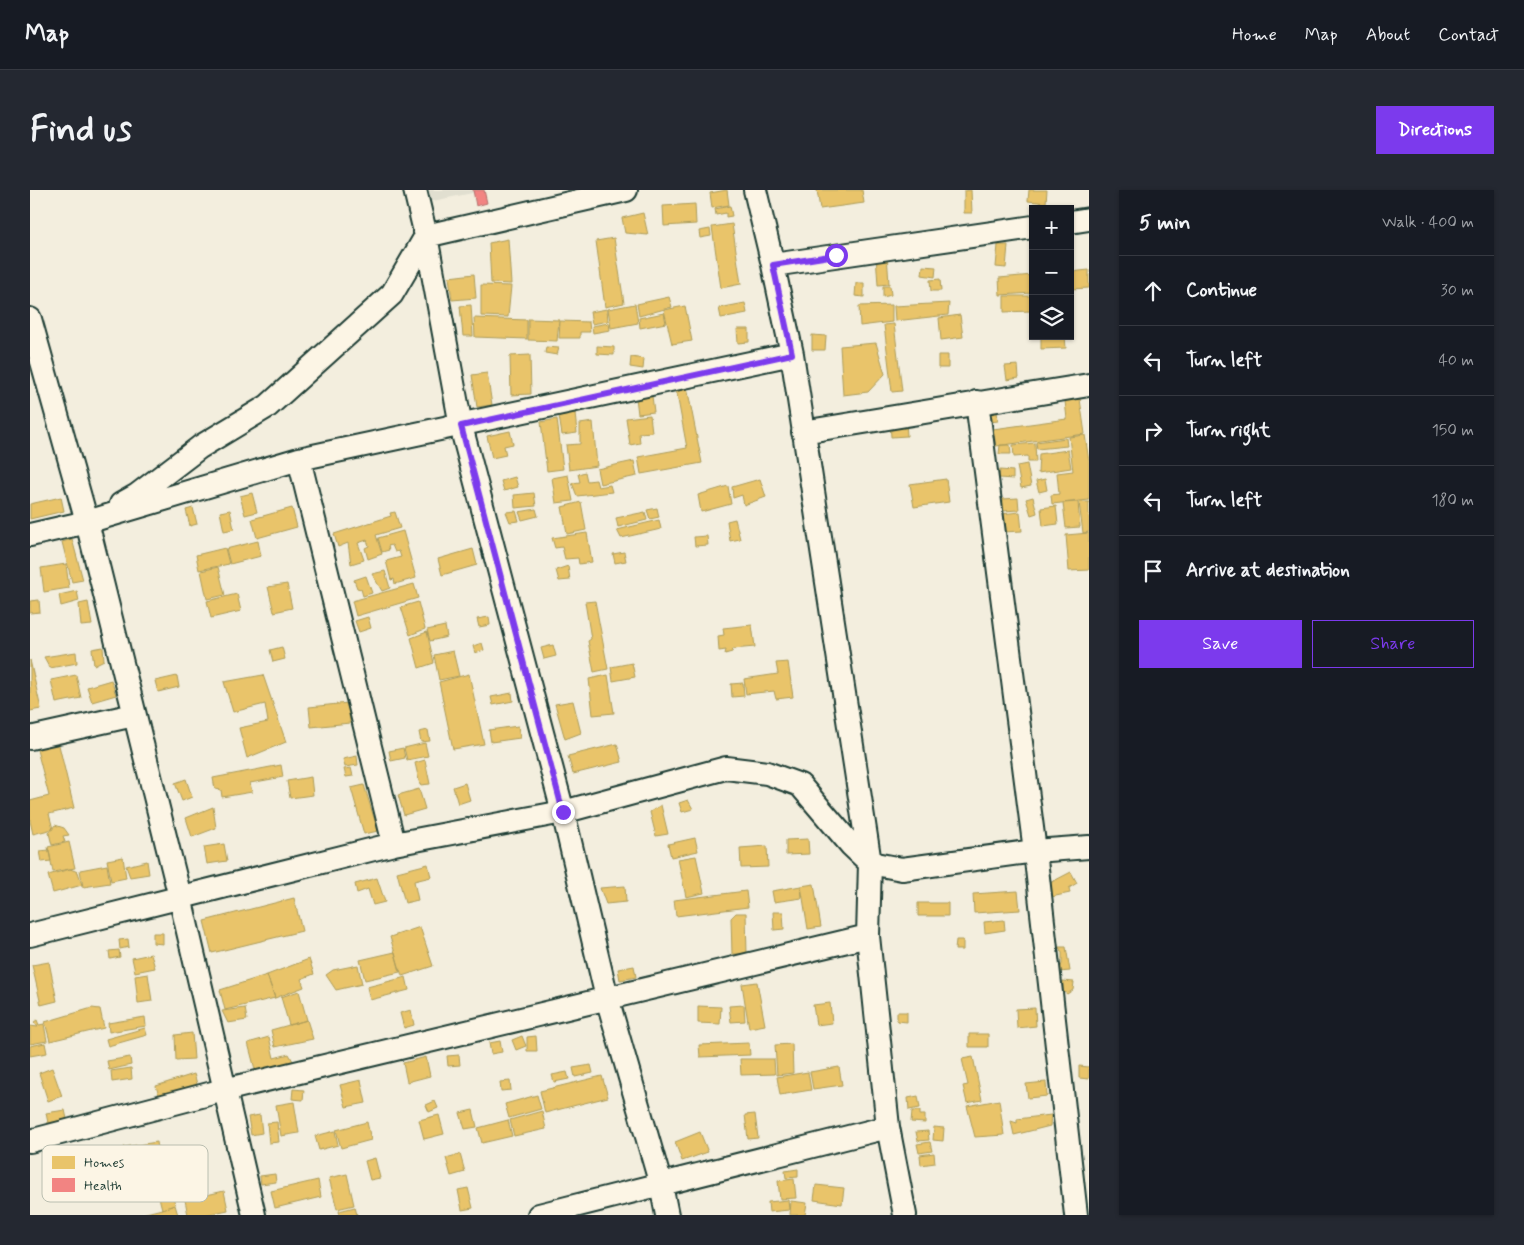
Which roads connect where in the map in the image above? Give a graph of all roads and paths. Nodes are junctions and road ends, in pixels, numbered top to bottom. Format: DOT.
graph roads {
  1 [pos="415,190"];
  2 [pos="626,190"];
  3 [pos="755,190"];
  4 [pos="1089,219"];
  5 [pos="1074,221"];
  6 [pos="1029,228"];
  7 [pos="426,236"];
  8 [pos="773,265"];
  9 [pos="31,325"];
  10 [pos="792,354"];
  11 [pos="1089,385"];
  12 [pos="977,402"];
  13 [pos="461,426"];
  14 [pos="802,432"];
  15 [pos="298,459"];
  16 [pos="87,522"];
  17 [pos="30,535"];
  18 [pos="134,715"];
  19 [pos="30,738"];
  20 [pos="563,812"];
  21 [pos="394,844"];
  22 [pos="1089,847"];
  23 [pos="1035,851"];
  24 [pos="870,863"];
  25 [pos="180,898"];
  26 [pos="30,935"];
  27 [pos="868,936"];
  28 [pos="607,998"];
  29 [pos="224,1090"];
  30 [pos="888,1127"];
  31 [pos="30,1141"];
  32 [pos="662,1185"];
  33 [pos="254,1215"];
  34 [pos="539,1215"];
  35 [pos="667,1215"];
  36 [pos="905,1215"];
  37 [pos="1076,1215"];
  1 -- 7 [label="street"];
  2 -- 7 [label="street"];
  3 -- 8 [label="street"];
  4 -- 5 [label="street"];
  6 -- 8 [label="street"];
  7 -- 13 [label="street"];
  7 -- 16 [label="street"];
  8 -- 10 [label="street"];
  9 -- 16 [label="street"];
  10 -- 13 [label="street"];
  10 -- 14 [label="street"];
  11 -- 12 [label="street"];
  12 -- 14 [label="street"];
  12 -- 23 [label="street"];
  13 -- 15 [label="street"];
  13 -- 20 [label="street"];
  14 -- 24 [label="street"];
  15 -- 16 [label="street"];
  15 -- 21 [label="street"];
  16 -- 17 [label="street"];
  16 -- 18 [label="street"];
  18 -- 19 [label="street"];
  18 -- 25 [label="street"];
  20 -- 21 [label="street"];
  20 -- 24 [label="street"];
  20 -- 28 [label="street"];
  21 -- 25 [label="street"];
  22 -- 23 [label="street"];
  23 -- 24 [label="street"];
  23 -- 37 [label="street"];
  24 -- 27 [label="street"];
  25 -- 26 [label="street"];
  25 -- 29 [label="street"];
  27 -- 28 [label="street"];
  27 -- 30 [label="street"];
  28 -- 29 [label="street"];
  28 -- 32 [label="street"];
  29 -- 31 [label="street"];
  29 -- 33 [label="street"];
  30 -- 32 [label="street"];
  30 -- 36 [label="street"];
  32 -- 34 [label="street"];
  32 -- 35 [label="street"];
}
